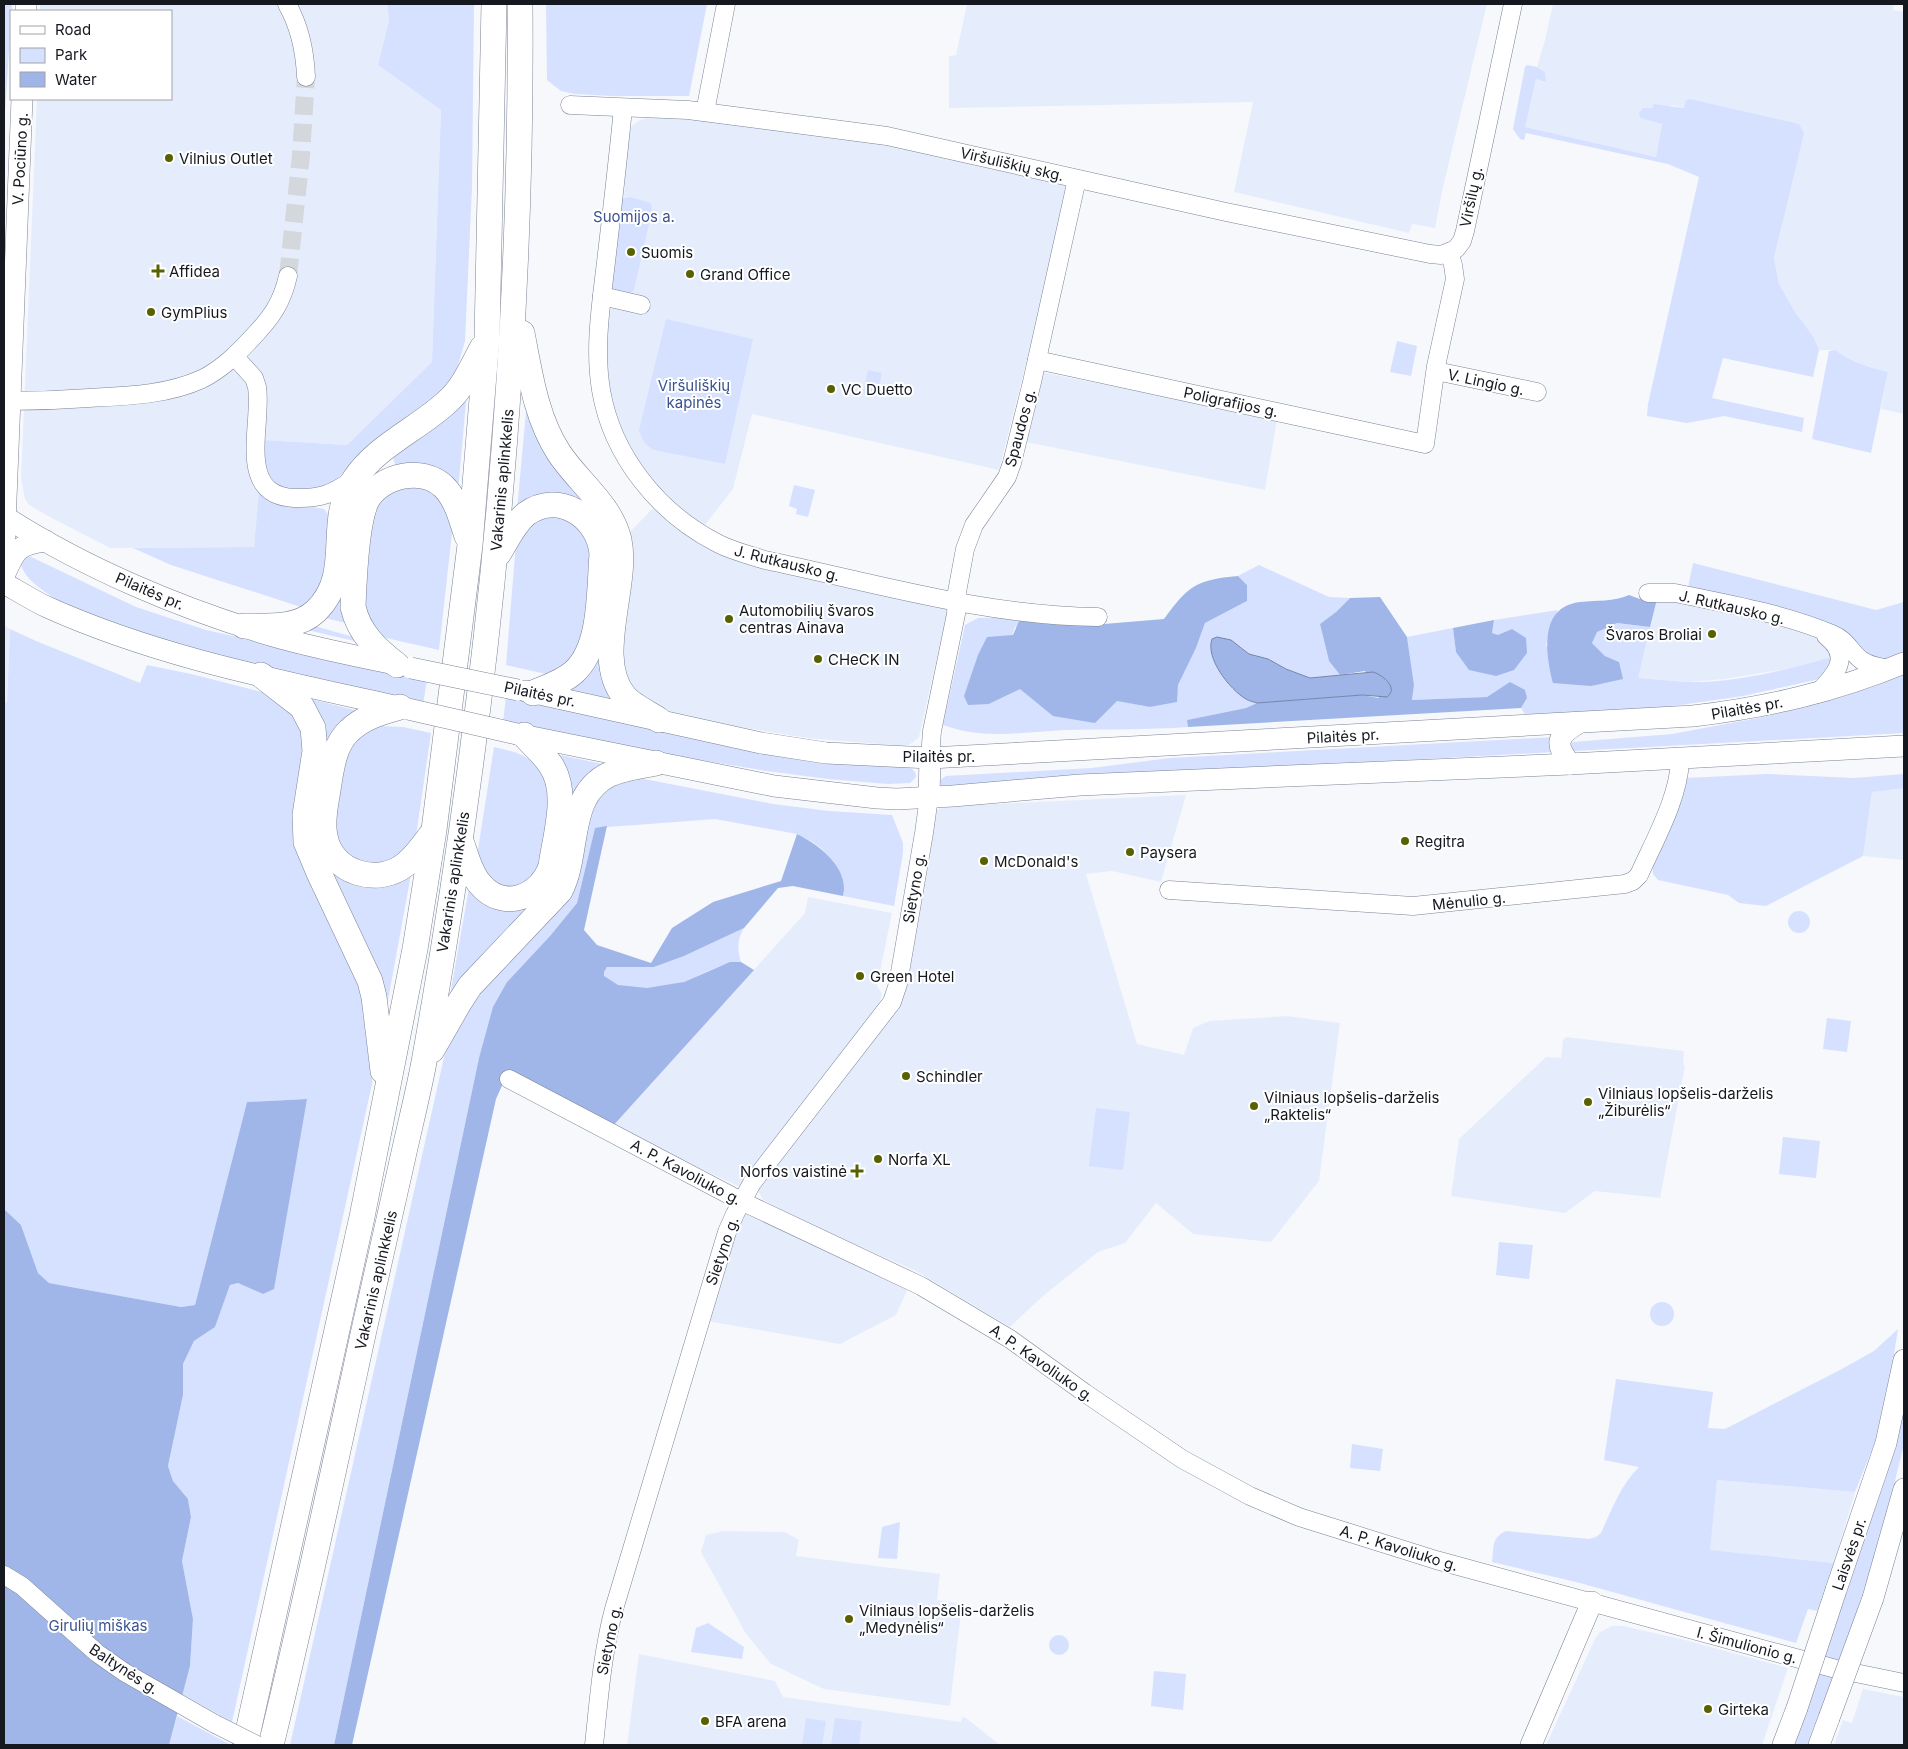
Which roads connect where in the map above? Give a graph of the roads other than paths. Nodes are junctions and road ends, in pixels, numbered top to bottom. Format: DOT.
graph roads {
  1 [pos="288,4"];
  2 [pos="494,4"];
  3 [pos="520,4"];
  4 [pos="726,4"];
  5 [pos="1513,4"];
  6 [pos="306,77"];
  7 [pos="22,100"];
  8 [pos="570,105"];
  9 [pos="623,108"];
  10 [pos="705,112"];
  11 [pos="1077,178"];
  12 [pos="1449,252"];
  13 [pos="288,276"];
  14 [pos="602,296"];
  15 [pos="515,299"];
  16 [pos="641,305"];
  17 [pos="487,338"];
  18 [pos="234,357"];
  19 [pos="1037,360"];
  20 [pos="1436,371"];
  21 [pos="1537,392"];
  22 [pos="9,401"];
  23 [pos="6,444"];
  24 [pos="355,478"];
  25 [pos="314,498"];
  26 [pos="5,519"];
  27 [pos="339,524"];
  28 [pos="46,541"];
  29 [pos="470,545"];
  30 [pos="4,549"];
  31 [pos="496,559"];
  32 [pos="4,576"];
  33 [pos="4,583"];
  34 [pos="1648,593"];
  35 [pos="957,602"];
  36 [pos="1098,617"];
  37 [pos="244,626"];
  38 [pos="1815,628"];
  39 [pos="404,666"];
  40 [pos="1897,666"];
  41 [pos="260,675"];
  42 [pos="526,691"];
  43 [pos="1817,694"];
  44 [pos="404,708"];
  45 [pos="659,720"];
  46 [pos="1577,724"];
  47 [pos="520,734"];
  48 [pos="1904,746"];
  49 [pos="930,758"];
  50 [pos="1680,758"];
  51 [pos="656,763"];
  52 [pos="1570,764"];
  53 [pos="929,797"];
  54 [pos="434,830"];
  55 [pos="460,841"];
  56 [pos="1170,890"];
  57 [pos="424,1066"];
  58 [pos="510,1078"];
  59 [pos="386,1096"];
  60 [pos="741,1201"];
  61 [pos="1904,1360"];
  62 [pos="1904,1489"];
  63 [pos="4,1574"];
  64 [pos="1592,1602"];
  65 [pos="1904,1683"];
  66 [pos="245,1745"];
  67 [pos="256,1745"];
  68 [pos="271,1745"];
  69 [pos="594,1745"];
  70 [pos="1531,1745"];
  71 [pos="1783,1745"];
  72 [pos="1819,1745"];
  1 -- 6 [label="street"];
  2 -- 17 [label="highway, Vakarinis aplinkkelis"];
  3 -- 15 [label="highway, Vakarinis aplinkkelis"];
  4 -- 10 [label="street"];
  5 -- 12 [label="street, Viršilų g."];
  7 -- 22 [label="main road, V. Pociūno g."];
  8 -- 9 [label="street, Viršuliškių skg."];
  9 -- 10 [label="street, Viršuliškių skg."];
  9 -- 14 [label="street, J. Rutkausko g."];
  10 -- 11 [label="street, Viršuliškių skg."];
  11 -- 12 [label="street, Viršuliškių skg."];
  11 -- 19 [label="street, Spaudos g."];
  12 -- 20 [label="street"];
  13 -- 18 [label="street"];
  14 -- 16 [label="street"];
  14 -- 35 [label="street, J. Rutkausko g."];
  15 -- 31 [label="highway, Vakarinis aplinkkelis"];
  15 -- 45 [label="highway"];
  17 -- 24 [label="highway"];
  17 -- 29 [label="highway, Vakarinis aplinkkelis"];
  18 -- 22 [label="street"];
  18 -- 25 [label="street"];
  19 -- 20 [label="street, Poligrafijos g."];
  19 -- 35 [label="street, Spaudos g."];
  20 -- 21 [label="street, V. Lingio g."];
  22 -- 23 [label="main road, V. Pociūno g."];
  23 -- 26 [label="main road, V. Pociūno g."];
  24 -- 25 [label="street"];
  24 -- 27 [label="highway"];
  25 -- 27 [label="street"];
  26 -- 28 [label="main road, Pilaitės pr."];
  26 -- 30 [label="main road, V. Pociūno g."];
  27 -- 37 [label="highway"];
  28 -- 32 [label="main road"];
  28 -- 37 [label="main road, Pilaitės pr."];
  29 -- 39 [label="highway"];
  29 -- 54 [label="highway, Vakarinis aplinkkelis"];
  31 -- 42 [label="highway"];
  31 -- 55 [label="highway, Vakarinis aplinkkelis"];
  33 -- 41 [label="main road"];
  34 -- 38 [label="street, J. Rutkausko g."];
  35 -- 36 [label="street, J. Rutkausko g."];
  35 -- 49 [label="street, Spaudos g."];
  37 -- 39 [label="main road, Pilaitės pr."];
  38 -- 40 [label="street, J. Rutkausko g."];
  38 -- 43 [label="street, J. Rutkausko g."];
  39 -- 42 [label="main road, Pilaitės pr., bridge"];
  40 -- 43 [label="main road, Pilaitės pr."];
  41 -- 44 [label="main road"];
  41 -- 59 [label="highway"];
  42 -- 45 [label="main road, Pilaitės pr."];
  43 -- 46 [label="main road, Pilaitės pr."];
  44 -- 47 [label="main road, bridge"];
  44 -- 54 [label="highway"];
  45 -- 49 [label="main road, Pilaitės pr."];
  46 -- 49 [label="main road, Pilaitės pr."];
  46 -- 52 [label="main road"];
  47 -- 51 [label="main road"];
  47 -- 55 [label="highway"];
  48 -- 50 [label="main road"];
  49 -- 53 [label="main road"];
  50 -- 52 [label="main road"];
  50 -- 56 [label="street, Mėnulio g."];
  51 -- 53 [label="main road"];
  51 -- 57 [label="highway"];
  52 -- 53 [label="main road"];
  53 -- 60 [label="street, Sietyno g."];
  54 -- 59 [label="highway, Vakarinis aplinkkelis"];
  55 -- 57 [label="highway, Vakarinis aplinkkelis"];
  57 -- 68 [label="highway, Vakarinis aplinkkelis"];
  58 -- 60 [label="street, A. P. Kavoliuko g."];
  59 -- 66 [label="highway, Vakarinis aplinkkelis"];
  60 -- 64 [label="street, A. P. Kavoliuko g."];
  60 -- 69 [label="street, Sietyno g."];
  61 -- 71 [label="main road, Laisvės pr., bridge"];
  62 -- 72 [label="main road, bridge"];
  63 -- 67 [label="street, Baltynės g., bridge"];
  64 -- 65 [label="street, I. Šimulionio g."];
  64 -- 70 [label="main road"];
}
